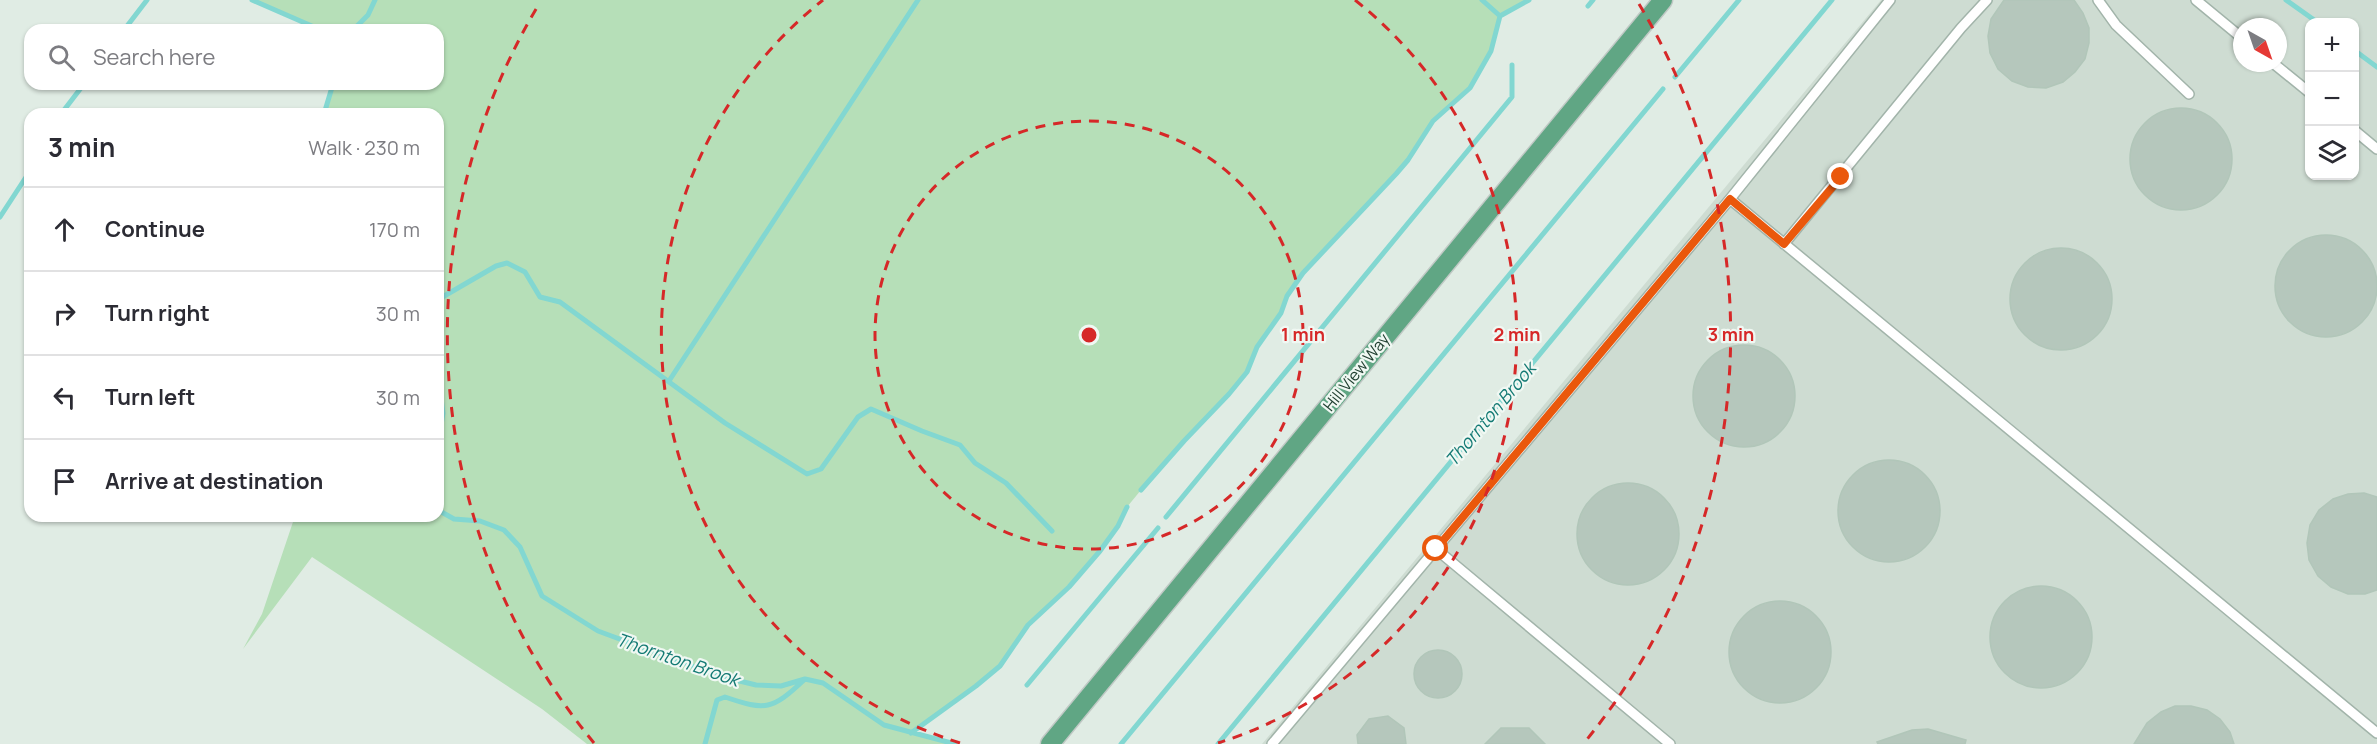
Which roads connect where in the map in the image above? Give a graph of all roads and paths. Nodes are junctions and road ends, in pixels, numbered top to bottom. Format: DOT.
graph roads {
  1 [pos="1662,0"];
  2 [pos="1890,0"];
  3 [pos="1987,0"];
  4 [pos="2098,0"];
  5 [pos="2196,0"];
  6 [pos="2233,31"];
  7 [pos="2284,72"];
  8 [pos="2305,89"];
  9 [pos="2189,94"];
  10 [pos="2359,133"];
  11 [pos="2377,149"];
  12 [pos="1730,199"];
  13 [pos="1784,244"];
  14 [pos="1436,549"];
  15 [pos="2377,733"];
  16 [pos="1050,744"];
  17 [pos="1272,744"];
  18 [pos="1670,744"];
  1 -- 16 [label="main road, Hill View Way"];
  2 -- 12 [label="lane"];
  3 -- 13 [label="lane"];
  4 -- 9 [label="lane"];
  5 -- 6 [label="lane"];
  7 -- 8 [label="lane"];
  10 -- 11 [label="lane"];
  12 -- 13 [label="lane"];
  12 -- 14 [label="lane"];
  13 -- 15 [label="lane"];
  14 -- 17 [label="lane"];
  14 -- 18 [label="lane"];
}
